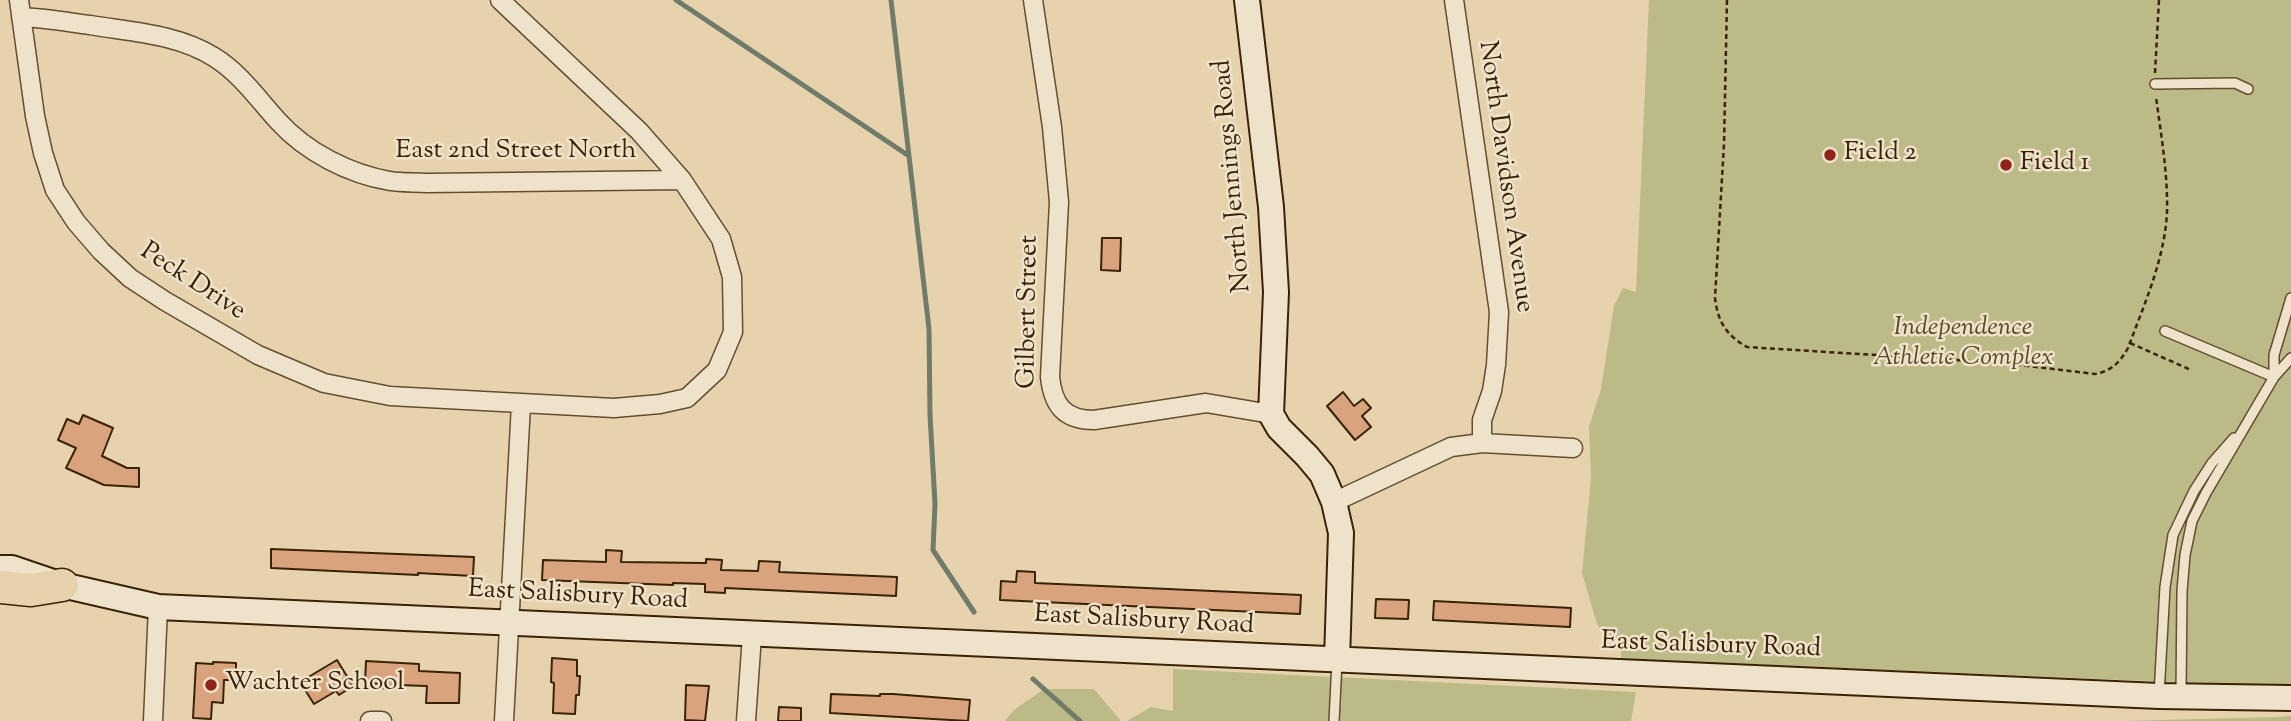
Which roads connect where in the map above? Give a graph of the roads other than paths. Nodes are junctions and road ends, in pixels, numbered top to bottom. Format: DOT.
graph roads {
  1 [pos="500,0"];
  2 [pos="1033,0"];
  3 [pos="1247,0"];
  4 [pos="1454,0"];
  5 [pos="20,9"];
  6 [pos="2155,84"];
  7 [pos="2248,89"];
  8 [pos="682,180"];
  9 [pos="2291,298"];
  10 [pos="2165,331"];
  11 [pos="2291,358"];
  12 [pos="2274,377"];
  13 [pos="521,404"];
  14 [pos="1271,414"];
  15 [pos="2245,426"];
  16 [pos="1482,443"];
  17 [pos="1573,448"];
  18 [pos="1334,502"];
  19 [pos="3,572"];
  20 [pos="62,585"];
  21 [pos="158,607"];
  22 [pos="509,623"];
  23 [pos="752,635"];
  24 [pos="1337,660"];
  25 [pos="2170,696"];
  26 [pos="2291,698"];
  27 [pos="153,721"];
  28 [pos="370,721"];
  29 [pos="382,721"];
  30 [pos="504,721"];
  31 [pos="746,721"];
  32 [pos="1334,721"];
  1 -- 8 [label="street, Peck Drive"];
  2 -- 14 [label="street, Gilbert Street"];
  3 -- 14 [label="street, North Jennings Road"];
  4 -- 16 [label="street, North Davidson Avenue"];
  5 -- 8 [label="street, East 2nd Street North"];
  5 -- 13 [label="street, Peck Drive"];
  6 -- 7 [label="lane"];
  8 -- 13 [label="street, Peck Drive"];
  9 -- 12 [label="lane"];
  10 -- 12 [label="lane"];
  11 -- 12 [label="lane"];
  12 -- 15 [label="lane"];
  13 -- 22 [label="street"];
  14 -- 18 [label="street"];
  15 -- 25 [label="lane"];
  15 -- 25 [label="lane"];
  16 -- 17 [label="street"];
  16 -- 18 [label="street"];
  18 -- 24 [label="street"];
  19 -- 20 [label="highway"];
  20 -- 21 [label="street, East Salisbury Road"];
  21 -- 22 [label="street, East Salisbury Road"];
  21 -- 27 [label="street"];
  22 -- 23 [label="street, East Salisbury Road"];
  22 -- 30 [label="street"];
  23 -- 24 [label="street, East Salisbury Road"];
  23 -- 31 [label="street"];
  24 -- 25 [label="street, East Salisbury Road"];
  24 -- 32 [label="lane"];
  25 -- 26 [label="street, East Salisbury Road"];
  28 -- 29 [label="street"];
}
